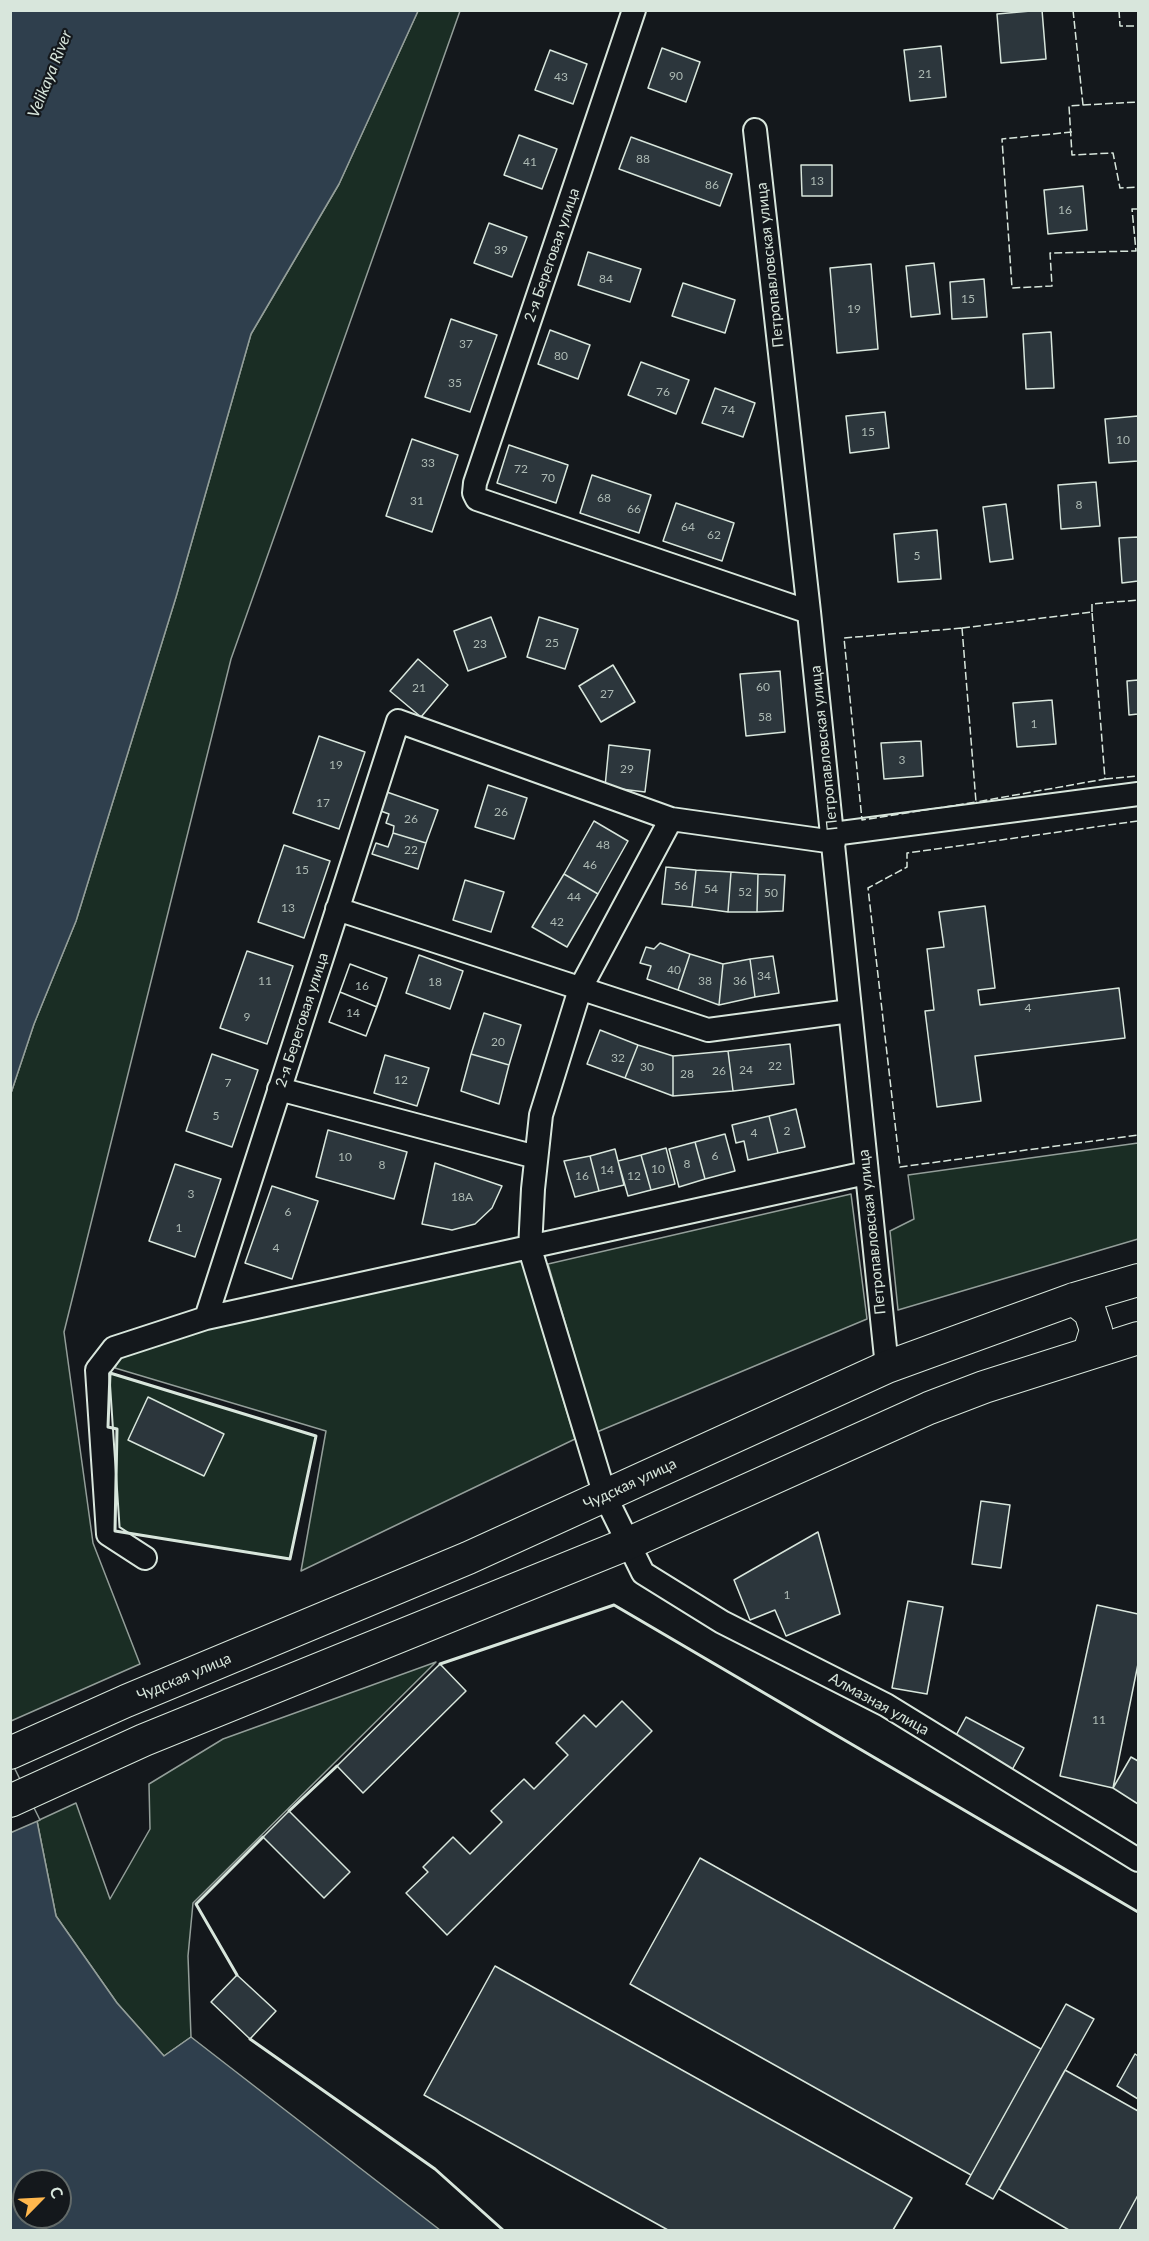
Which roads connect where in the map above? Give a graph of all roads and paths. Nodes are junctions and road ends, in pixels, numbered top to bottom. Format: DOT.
graph roads {
  1 [pos="634,10"];
  2 [pos="755,130"];
  3 [pos="809,612"];
  4 [pos="1138,794"];
  5 [pos="671,819"];
  6 [pos="833,838"];
  7 [pos="337,909"];
  8 [pos="580,989"];
  9 [pos="850,1011"];
  10 [pos="279,1089"];
  11 [pos="536,1157"];
  12 [pos="866,1173"];
  13 [pos="530,1249"];
  14 [pos="1138,1280"];
  15 [pos="1074,1299"];
  16 [pos="206,1318"];
  17 [pos="1138,1338"];
  18 [pos="1089,1353"];
  19 [pos="887,1367"];
  20 [pos="605,1496"];
  21 [pos="627,1544"];
  22 [pos="145,1558"];
  23 [pos="10,1753"];
  24 [pos="10,1801"];
  25 [pos="1138,1860"];
  1 -- 3 [label="street, 2-я Береговая улица"];
  2 -- 3 [label="street, Петропавловская улица"];
  3 -- 6 [label="street, Петропавловская улица"];
  4 -- 6 [label="street"];
  5 -- 6 [label="street"];
  5 -- 7 [label="street, 2-я Береговая улица"];
  5 -- 8 [label="street"];
  6 -- 9 [label="street, Петропавловская улица"];
  7 -- 8 [label="street"];
  7 -- 10 [label="street, 2-я Береговая улица"];
  8 -- 9 [label="street"];
  8 -- 11 [label="street"];
  9 -- 12 [label="street, Петропавловская улица"];
  10 -- 11 [label="street"];
  10 -- 16 [label="street, 2-я Береговая улица"];
  11 -- 13 [label="street"];
  12 -- 13 [label="street"];
  12 -- 19 [label="street, Петропавловская улица"];
  13 -- 16 [label="street"];
  13 -- 20 [label="street, Алмазная улица"];
  14 -- 15 [label="highway, Чудская улица"];
  15 -- 18 [label="highway"];
  15 -- 19 [label="highway, Чудская улица"];
  16 -- 22 [label="street"];
  17 -- 18 [label="highway"];
  18 -- 21 [label="highway"];
  19 -- 20 [label="highway, Чудская улица"];
  20 -- 21 [label="street, Алмазная улица"];
  20 -- 23 [label="highway, Чудская улица"];
  21 -- 24 [label="highway"];
  21 -- 25 [label="street, Алмазная улица"];
}
